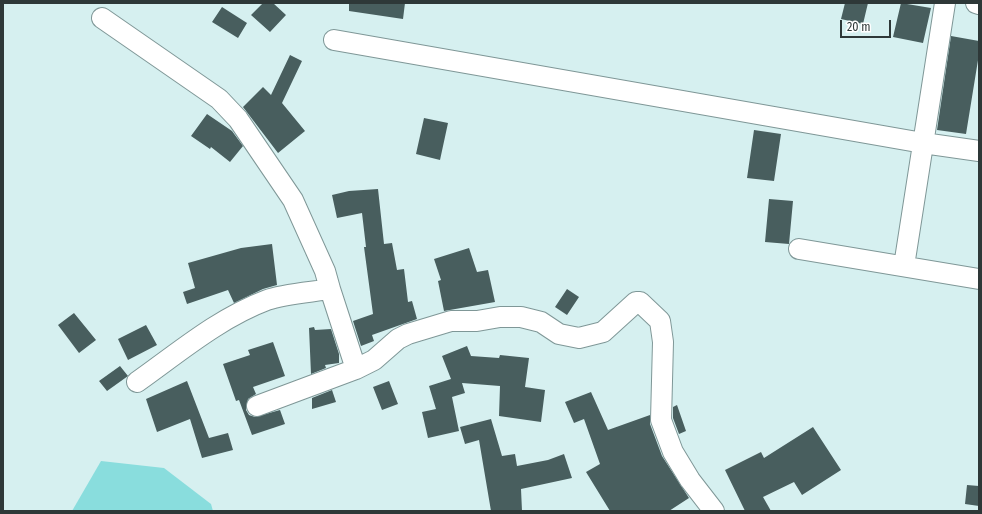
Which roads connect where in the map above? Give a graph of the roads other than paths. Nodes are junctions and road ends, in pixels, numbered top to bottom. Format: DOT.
graph roads {
  1 [pos="944,3"];
  2 [pos="976,3"];
  3 [pos="979,4"];
  4 [pos="102,18"];
  5 [pos="334,40"];
  6 [pos="924,143"];
  7 [pos="979,151"];
  8 [pos="800,249"];
  9 [pos="904,266"];
  10 [pos="979,279"];
  11 [pos="330,289"];
  12 [pos="356,369"];
  13 [pos="137,382"];
  14 [pos="257,406"];
  15 [pos="714,511"];
  1 -- 6 [label="street"];
  2 -- 3 [label="street"];
  4 -- 11 [label="street"];
  5 -- 6 [label="street"];
  6 -- 7 [label="street"];
  6 -- 9 [label="street"];
  8 -- 9 [label="street"];
  9 -- 10 [label="street"];
  11 -- 12 [label="street"];
  11 -- 13 [label="street"];
  12 -- 14 [label="street"];
  12 -- 15 [label="street"];
}
